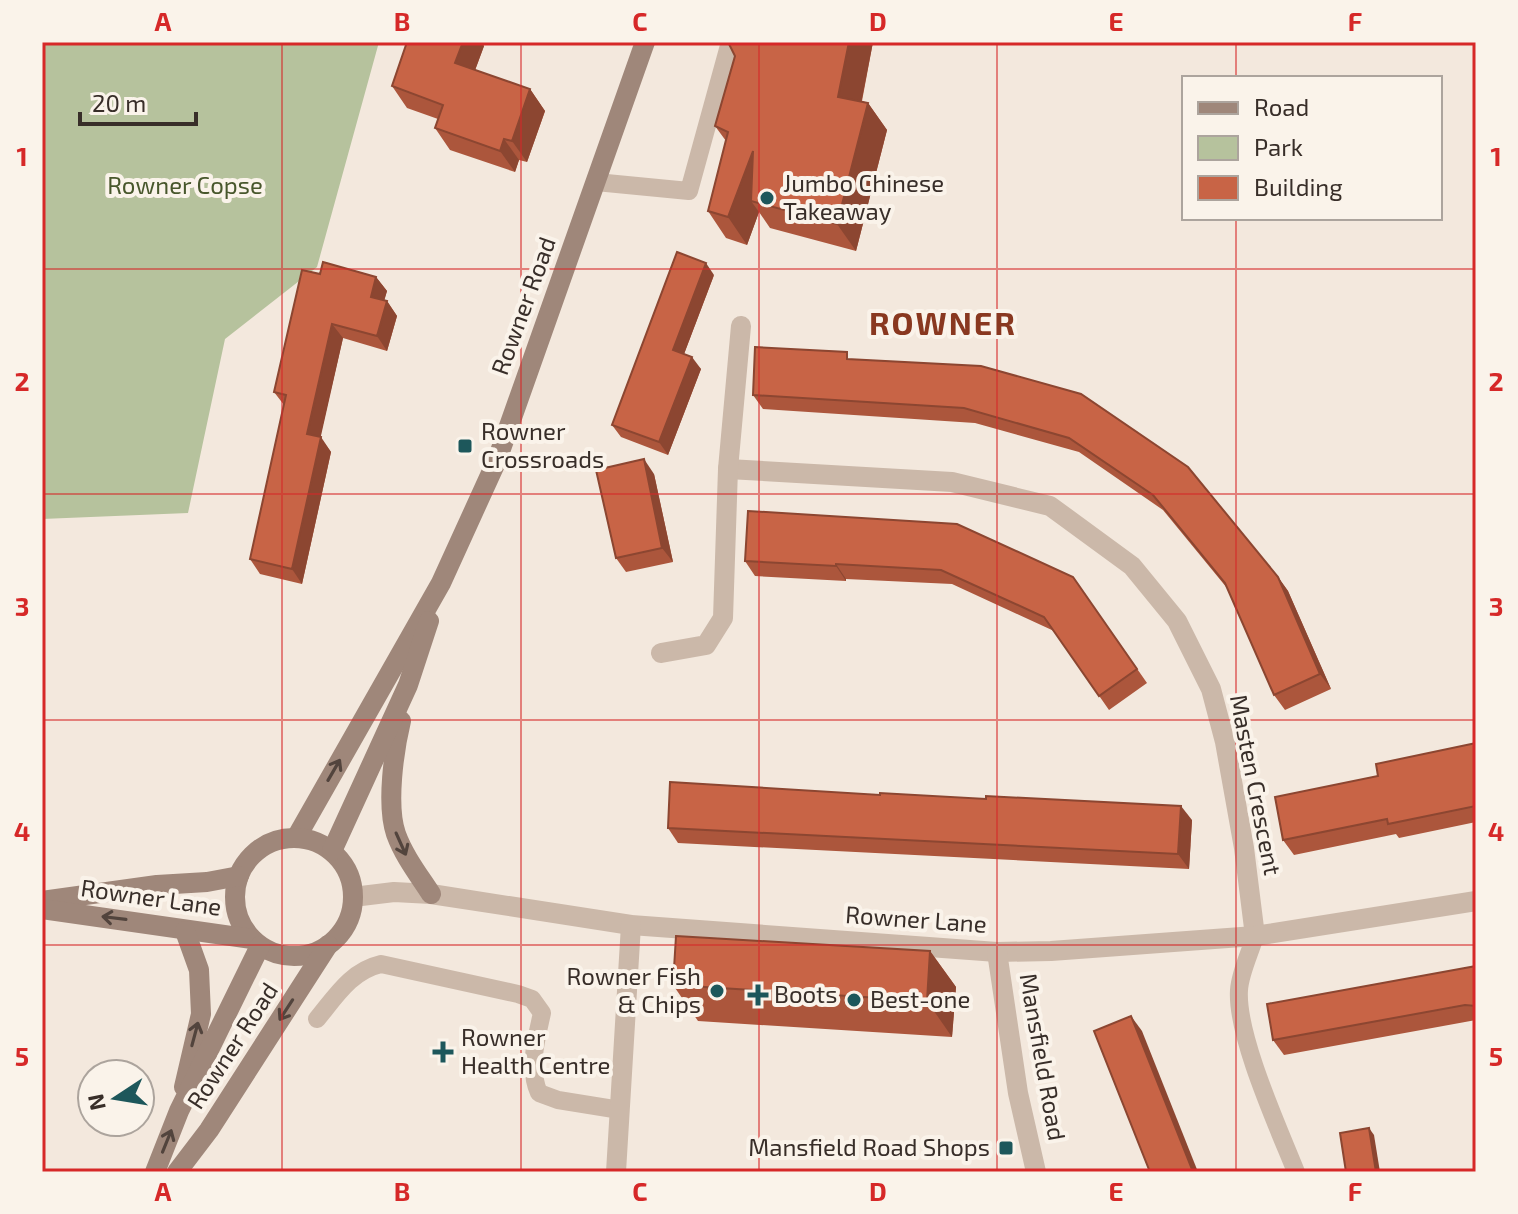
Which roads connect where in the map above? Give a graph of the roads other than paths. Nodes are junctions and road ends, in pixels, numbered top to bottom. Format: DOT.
graph roads {
  1 [pos="645,42"];
  2 [pos="730,42"];
  3 [pos="596,182"];
  4 [pos="741,326"];
  5 [pos="728,469"];
  6 [pos="441,583"];
  7 [pos="661,653"];
  8 [pos="408,685"];
  9 [pos="296,838"];
  10 [pos="332,851"];
  11 [pos="239,876"];
  12 [pos="431,894"];
  13 [pos="353,897"];
  14 [pos="42,901"];
  15 [pos="1476,901"];
  16 [pos="42,909"];
  17 [pos="631,925"];
  18 [pos="185,931"];
  19 [pos="1255,936"];
  20 [pos="256,942"];
  21 [pos="328,945"];
  22 [pos="997,952"];
  23 [pos="317,1019"];
  24 [pos="620,1110"];
  25 [pos="179,1111"];
  26 [pos="155,1172"];
  27 [pos="177,1172"];
  28 [pos="616,1172"];
  29 [pos="1036,1172"];
  30 [pos="1296,1172"];
  1 -- 3 [label="main road, Rowner Road"];
  2 -- 3 [label="lane"];
  3 -- 6 [label="main road, Rowner Road"];
  4 -- 5 [label="street"];
  5 -- 7 [label="street"];
  5 -- 19 [label="street, Masten Crescent"];
  6 -- 8 [label="main road, Rowner Road"];
  9 -- 6 [label="main road, Rowner Road, one-way"];
  8 -- 10 [label="main road, Rowner Road"];
  8 -- 12 [label="main road, one-way"];
  9 -- 10 [label="main road"];
  9 -- 11 [label="main road"];
  10 -- 13 [label="main road"];
  11 -- 14 [label="main road, Rowner Lane"];
  11 -- 20 [label="main road"];
  12 -- 13 [label="street, Rowner Lane"];
  12 -- 17 [label="street, Rowner Lane"];
  13 -- 21 [label="main road"];
  15 -- 19 [label="street, Rowner Lane"];
  18 -- 16 [label="main road, Rowner Lane, one-way"];
  17 -- 22 [label="street, Rowner Lane"];
  17 -- 24 [label="street"];
  18 -- 20 [label="main road, Rowner Lane"];
  25 -- 18 [label="main road, one-way"];
  19 -- 22 [label="street, Rowner Lane"];
  19 -- 30 [label="lane"];
  20 -- 21 [label="main road"];
  20 -- 25 [label="main road, Rowner Road"];
  21 -- 27 [label="main road, Rowner Road, one-way"];
  22 -- 29 [label="street, Mansfield Road"];
  23 -- 24 [label="lane"];
  24 -- 28 [label="street"];
  26 -- 25 [label="main road, Rowner Road, one-way"];
}
